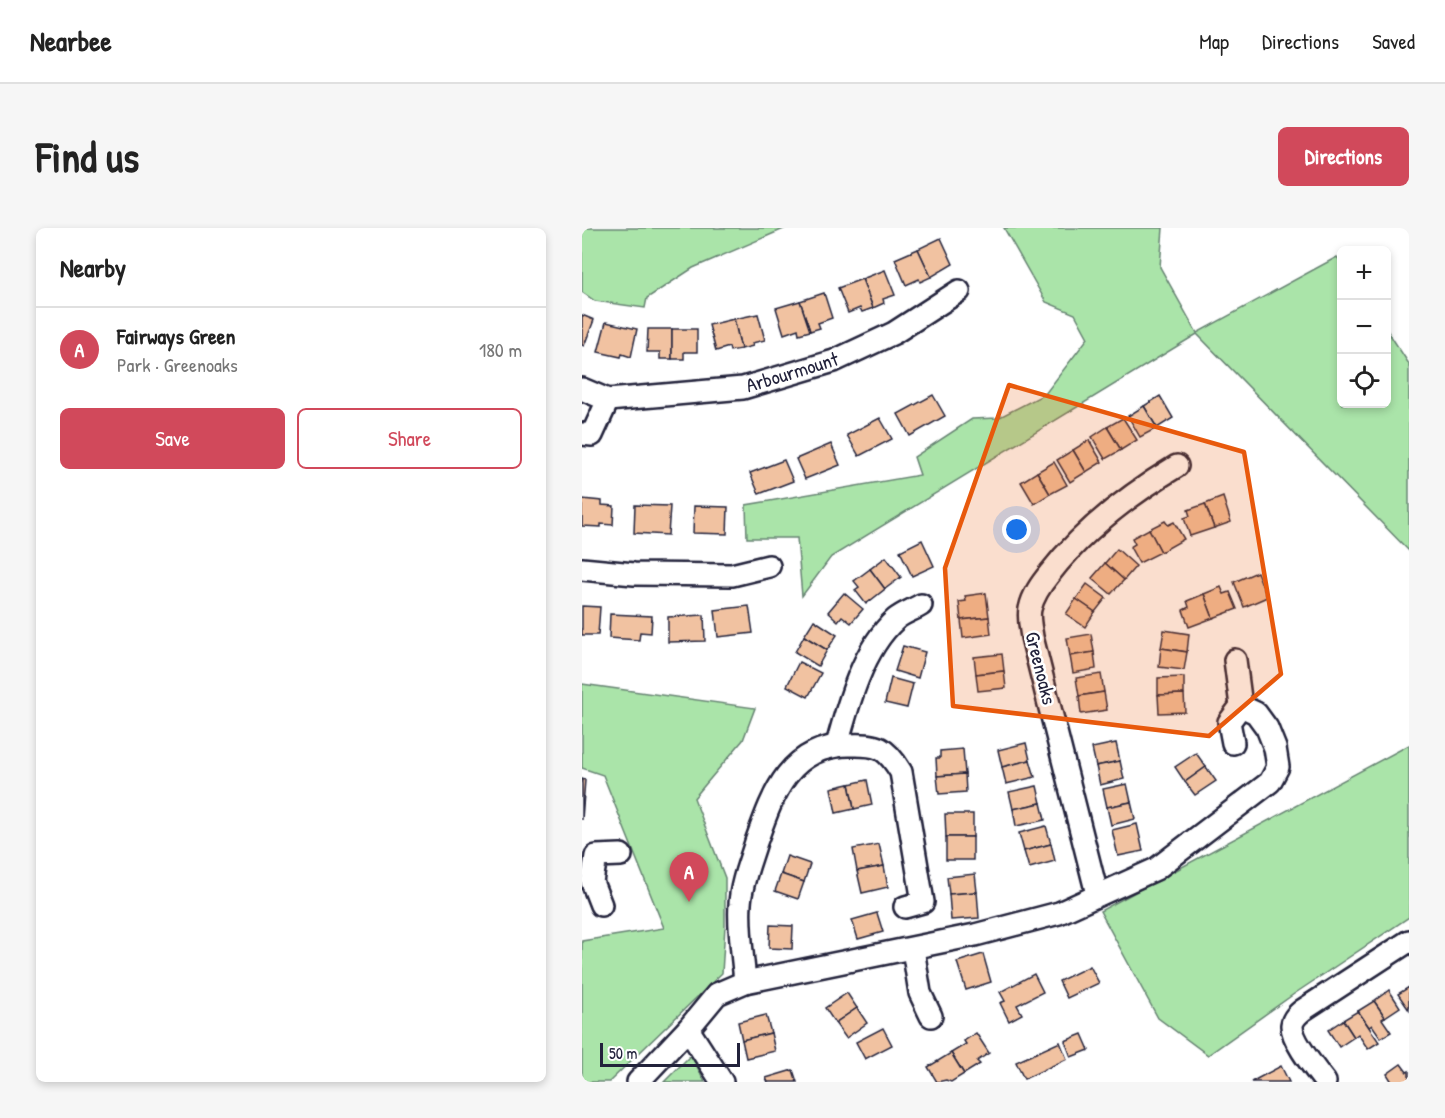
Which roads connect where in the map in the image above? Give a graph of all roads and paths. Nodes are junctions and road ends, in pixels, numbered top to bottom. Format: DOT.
graph roads {
  1 [pos="959,291"];
  2 [pos="582,389"];
  3 [pos="608,400"];
  4 [pos="582,434"];
  5 [pos="1177,466"];
  6 [pos="769,567"];
  7 [pos="582,569"];
  8 [pos="921,605"];
  9 [pos="1235,660"];
  10 [pos="1241,706"];
  11 [pos="1233,743"];
  12 [pos="837,745"];
  13 [pos="621,855"];
  14 [pos="587,882"];
  15 [pos="1097,894"];
  16 [pos="601,905"];
  17 [pos="905,907"];
  18 [pos="1409,941"];
  19 [pos="913,949"];
  20 [pos="744,982"];
  21 [pos="931,1016"];
  22 [pos="688,1029"];
  23 [pos="638,1082"];
  24 [pos="722,1082"];
  25 [pos="1325,1082"];
  1 -- 3 [label="street, Arbourmount"];
  2 -- 3 [label="street, Arbourmount"];
  3 -- 4 [label="street"];
  5 -- 15 [label="street, Greenoaks"];
  6 -- 7 [label="street"];
  8 -- 12 [label="street"];
  9 -- 10 [label="street"];
  10 -- 11 [label="street"];
  10 -- 15 [label="street"];
  12 -- 17 [label="street"];
  12 -- 20 [label="street"];
  13 -- 14 [label="street"];
  14 -- 16 [label="street"];
  15 -- 19 [label="street"];
  18 -- 25 [label="street"];
  19 -- 20 [label="street"];
  19 -- 21 [label="street"];
  20 -- 22 [label="street"];
  22 -- 23 [label="street"];
  22 -- 24 [label="street"];
}
